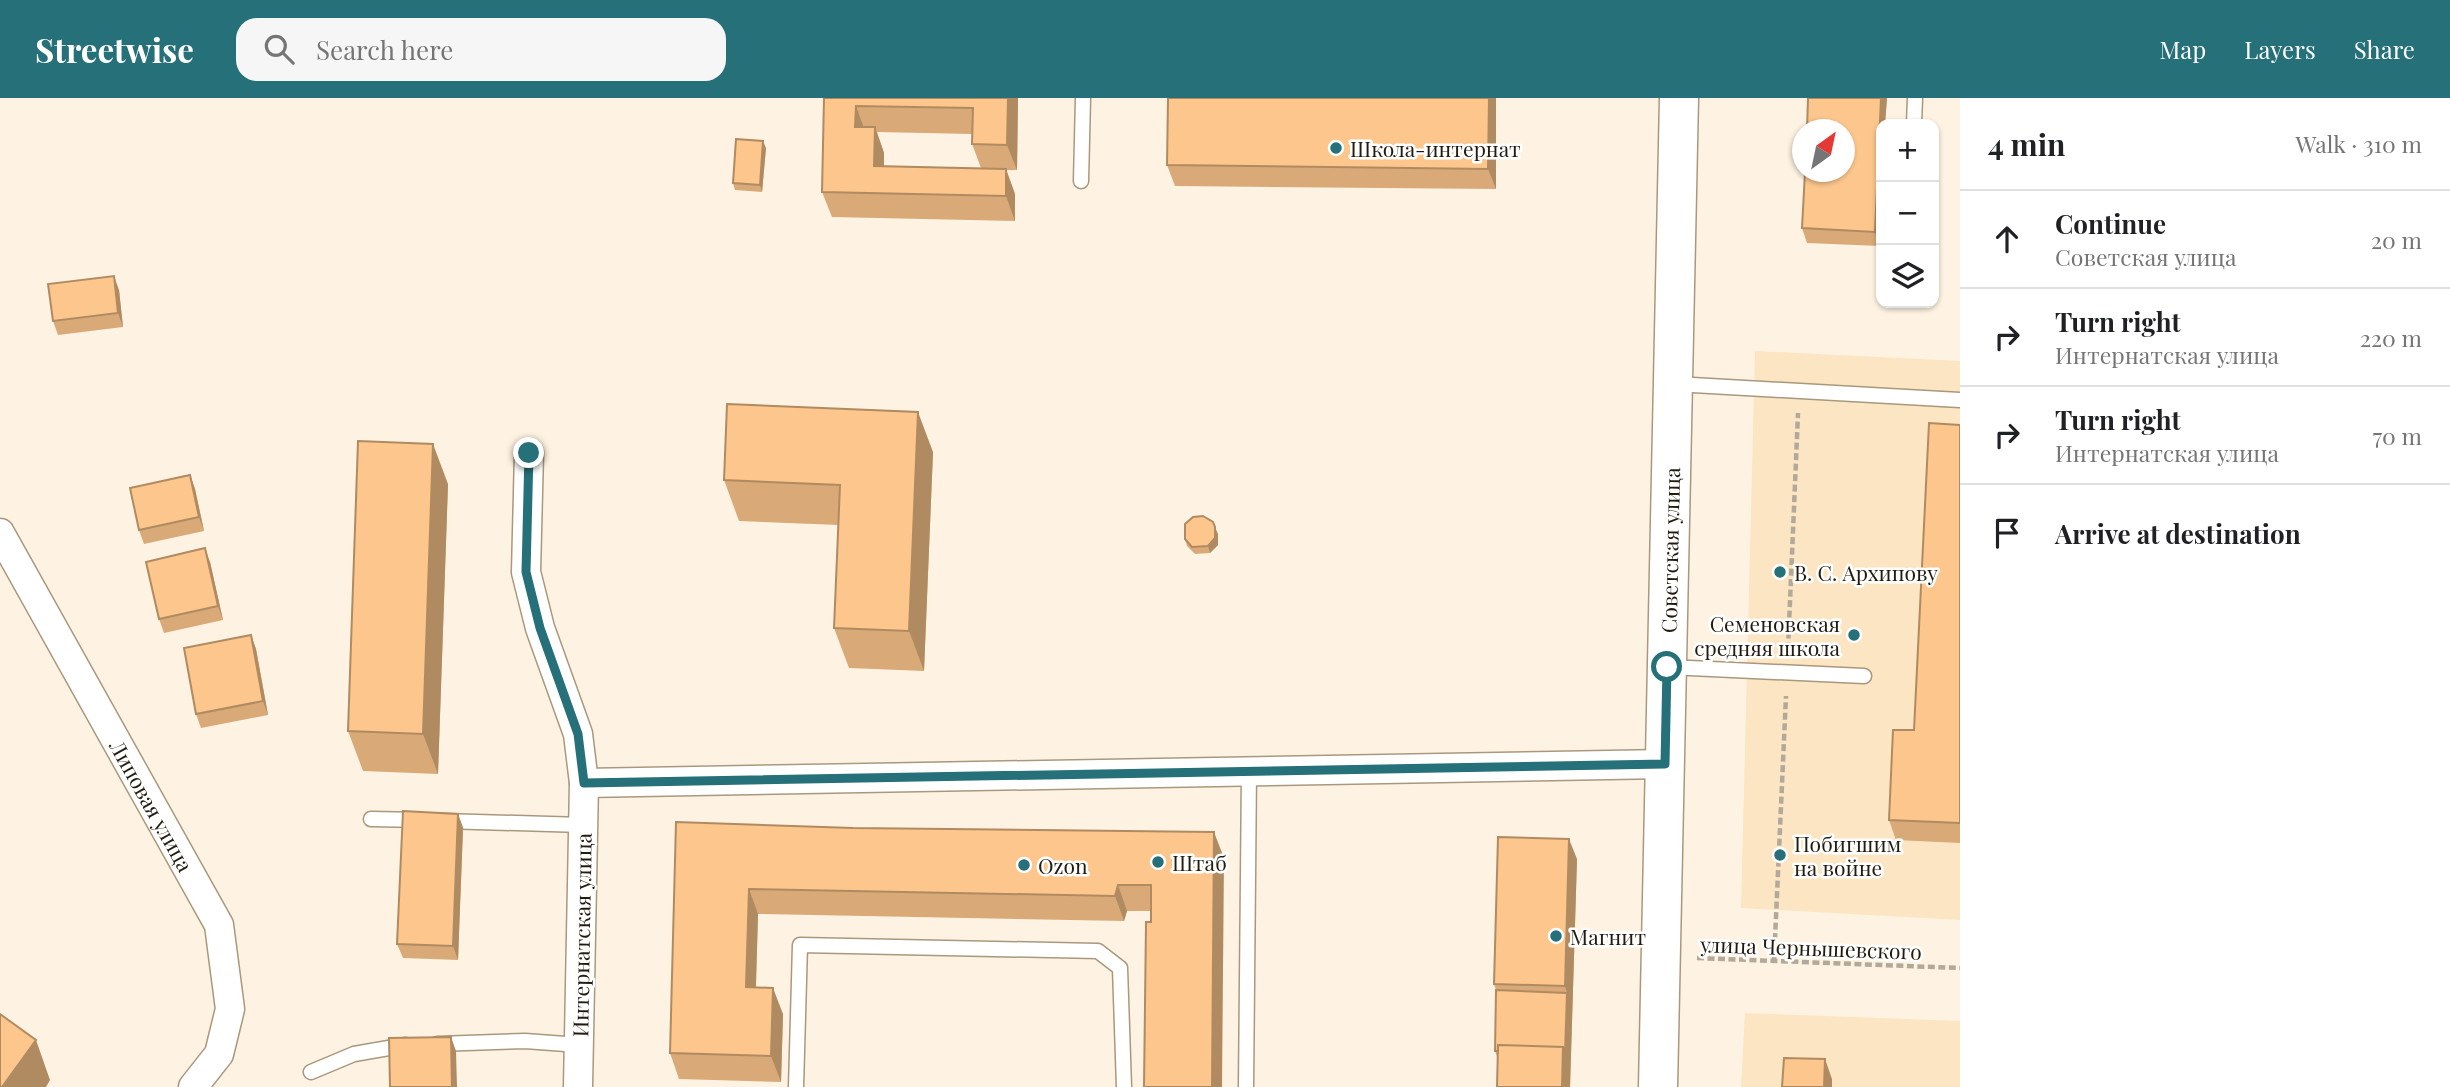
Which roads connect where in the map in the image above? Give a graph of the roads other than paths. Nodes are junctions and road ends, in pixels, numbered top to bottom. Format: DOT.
graph roads {
  1 [pos="1083,98"];
  2 [pos="1679,98"];
  3 [pos="1915,98"];
  4 [pos="1914,119"];
  5 [pos="1081,181"];
  6 [pos="1673,384"];
  7 [pos="1960,400"];
  8 [pos="529,453"];
  9 [pos="0,533"];
  10 [pos="1667,667"];
  11 [pos="1864,676"];
  12 [pos="1665,764"];
  13 [pos="1249,771"];
  14 [pos="584,783"];
  15 [pos="371,819"];
  16 [pos="583,825"];
  17 [pos="579,1045"];
  18 [pos="311,1072"];
  19 [pos="193,1087"];
  20 [pos="578,1087"];
  21 [pos="796,1087"];
  22 [pos="1124,1087"];
  23 [pos="1246,1087"];
  24 [pos="1658,1087"];
  1 -- 5 [label="lane"];
  2 -- 6 [label="main road, Советская улица"];
  3 -- 4 [label="lane"];
  6 -- 7 [label="lane"];
  6 -- 10 [label="main road, Советская улица"];
  8 -- 14 [label="street, Интернатская улица"];
  9 -- 19 [label="street, Липовая улица"];
  10 -- 11 [label="lane"];
  10 -- 12 [label="main road, Советская улица"];
  12 -- 13 [label="street"];
  12 -- 24 [label="main road, Советская улица"];
  13 -- 14 [label="street"];
  13 -- 23 [label="lane"];
  14 -- 16 [label="street, Интернатская улица"];
  15 -- 16 [label="lane"];
  16 -- 17 [label="street, Интернатская улица"];
  17 -- 18 [label="lane"];
  17 -- 20 [label="street, Интернатская улица"];
  21 -- 22 [label="lane"];
}
